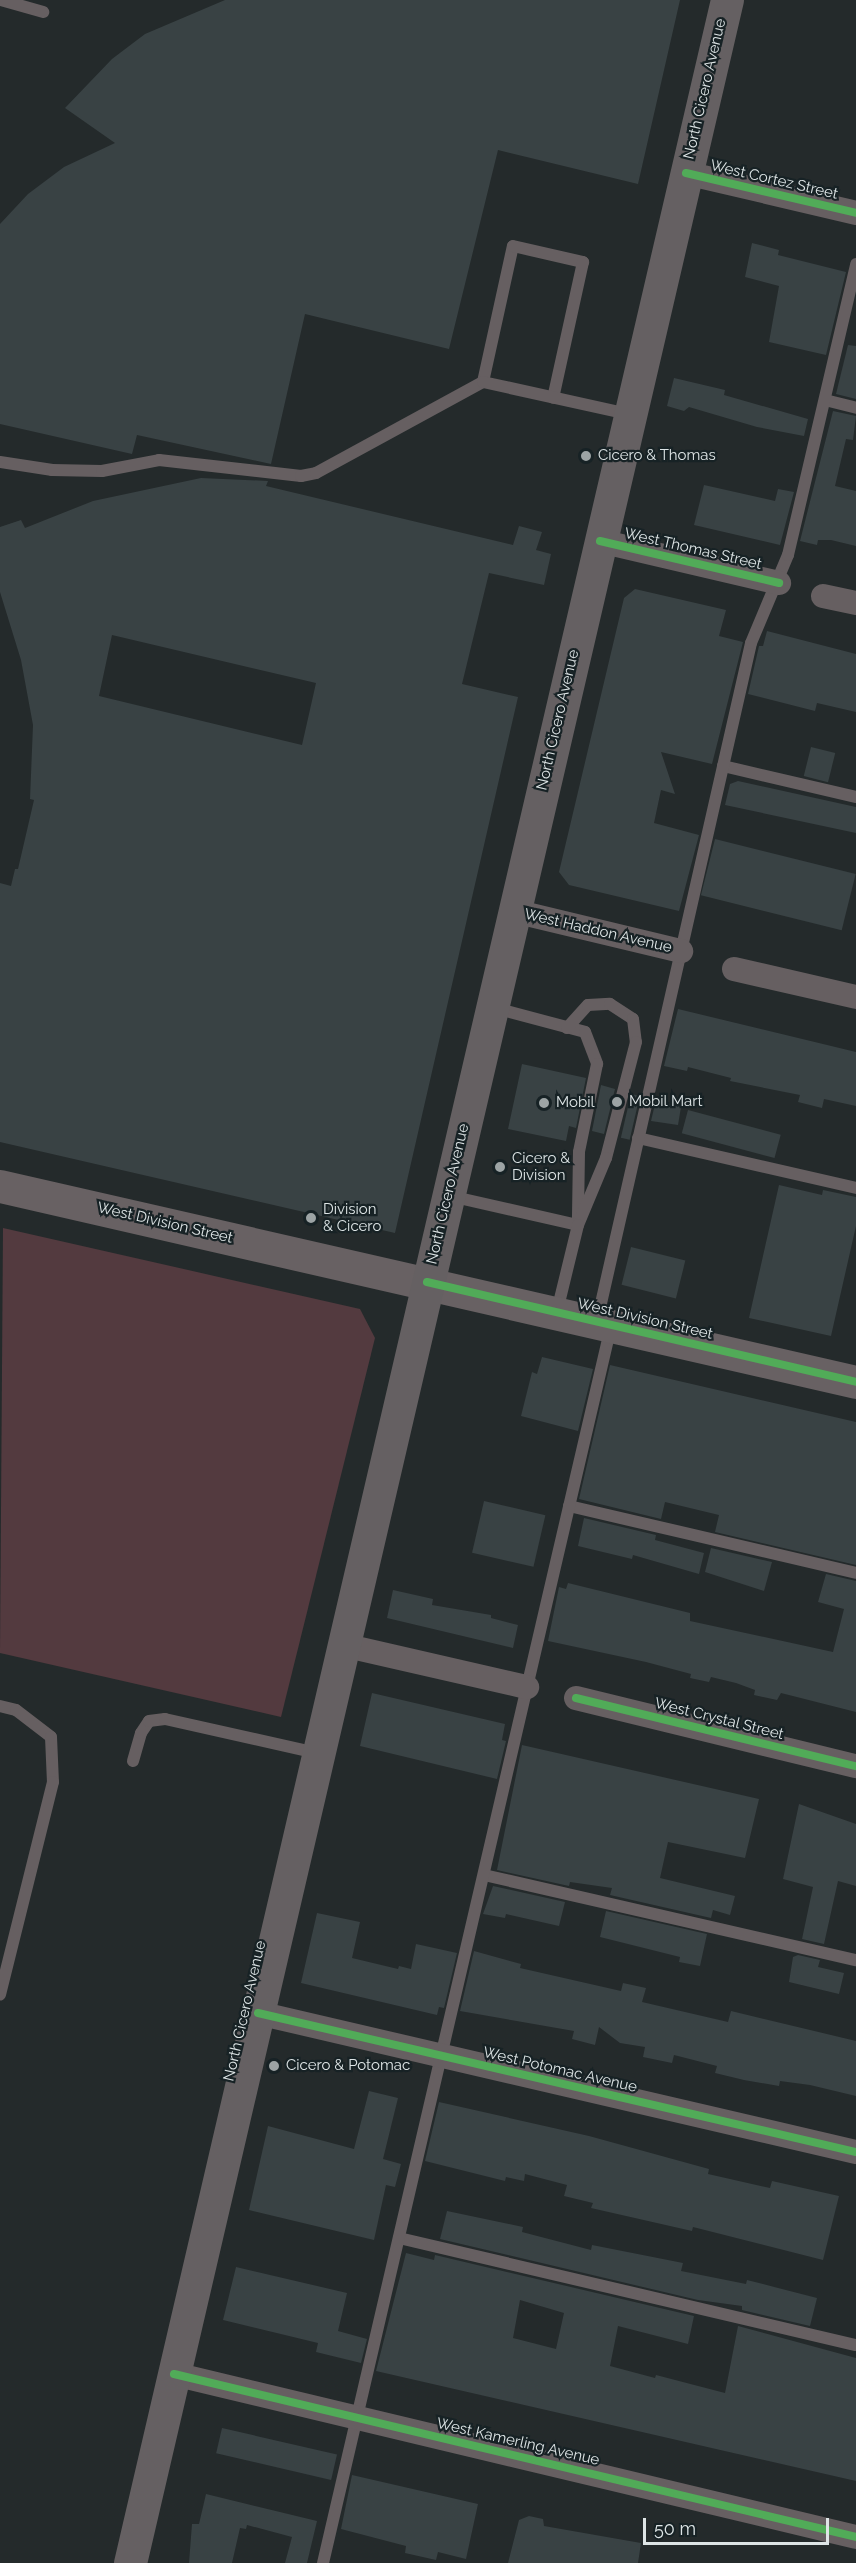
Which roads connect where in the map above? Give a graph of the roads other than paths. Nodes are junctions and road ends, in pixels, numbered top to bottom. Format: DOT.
graph roads {
  1 [pos="1,0"];
  2 [pos="727,0"];
  3 [pos="43,12"];
  4 [pos="686,173"];
  5 [pos="856,213"];
  6 [pos="856,264"];
  7 [pos="483,382"];
  8 [pos="554,398"];
  9 [pos="825,400"];
  10 [pos="856,408"];
  11 [pos="630,414"];
  12 [pos="0,462"];
  13 [pos="600,541"];
  14 [pos="779,583"];
  15 [pos="824,596"];
  16 [pos="856,603"];
  17 [pos="723,766"];
  18 [pos="856,797"];
  19 [pos="514,910"];
  20 [pos="681,951"];
  21 [pos="734,969"];
  22 [pos="856,997"];
  23 [pos="491,1007"];
  24 [pos="567,1028"];
  25 [pos="638,1138"];
  26 [pos="0,1186"];
  27 [pos="856,1188"];
  28 [pos="448,1196"];
  29 [pos="578,1225"];
  30 [pos="427,1282"];
  31 [pos="556,1312"];
  32 [pos="604,1323"];
  33 [pos="856,1382"];
  34 [pos="569,1506"];
  35 [pos="856,1573"];
  36 [pos="343,1645"];
  37 [pos="527,1687"];
  38 [pos="576,1698"];
  39 [pos="0,1706"];
  40 [pos="318,1754"];
  41 [pos="132,1761"];
  42 [pos="856,1766"];
  43 [pos="484,1875"];
  44 [pos="856,1960"];
  45 [pos="0,1994"];
  46 [pos="258,2013"];
  47 [pos="441,2056"];
  48 [pos="856,2152"];
  49 [pos="399,2238"];
  50 [pos="856,2345"];
  51 [pos="174,2373"];
  52 [pos="357,2418"];
  53 [pos="856,2537"];
  54 [pos="130,2563"];
  55 [pos="323,2563"];
  1 -- 3 [label="lane"];
  2 -- 4 [label="main road, North Cicero Avenue"];
  4 -- 5 [label="street, West Cortez Street"];
  4 -- 11 [label="main road, North Cicero Avenue"];
  6 -- 9 [label="lane"];
  7 -- 8 [label="lane"];
  7 -- 8 [label="lane"];
  7 -- 12 [label="lane"];
  8 -- 11 [label="lane"];
  9 -- 10 [label="lane"];
  9 -- 14 [label="lane"];
  11 -- 13 [label="main road, North Cicero Avenue"];
  13 -- 14 [label="street, West Thomas Street"];
  13 -- 19 [label="main road, North Cicero Avenue"];
  14 -- 17 [label="lane"];
  15 -- 16 [label="street"];
  17 -- 18 [label="lane"];
  17 -- 20 [label="lane"];
  19 -- 20 [label="street, West Haddon Avenue"];
  19 -- 23 [label="main road, North Cicero Avenue"];
  20 -- 25 [label="lane"];
  21 -- 22 [label="street"];
  23 -- 24 [label="lane"];
  23 -- 28 [label="main road, North Cicero Avenue"];
  24 -- 29 [label="lane"];
  24 -- 29 [label="lane"];
  25 -- 27 [label="lane"];
  25 -- 32 [label="lane"];
  26 -- 30 [label="main road, West Division Street"];
  28 -- 29 [label="lane"];
  28 -- 30 [label="main road, North Cicero Avenue"];
  29 -- 31 [label="lane"];
  30 -- 31 [label="main road, West Division Street"];
  30 -- 36 [label="main road, North Cicero Avenue"];
  31 -- 32 [label="main road, West Division Street"];
  32 -- 33 [label="main road, West Division Street"];
  32 -- 34 [label="lane"];
  34 -- 35 [label="lane"];
  34 -- 37 [label="lane"];
  36 -- 37 [label="street"];
  36 -- 40 [label="main road, North Cicero Avenue"];
  37 -- 43 [label="lane"];
  38 -- 42 [label="street, West Crystal Street"];
  39 -- 45 [label="lane"];
  40 -- 41 [label="lane"];
  40 -- 46 [label="main road, North Cicero Avenue"];
  43 -- 44 [label="lane"];
  43 -- 47 [label="lane"];
  46 -- 47 [label="street, West Potomac Avenue"];
  46 -- 51 [label="main road, North Cicero Avenue"];
  47 -- 48 [label="street, West Potomac Avenue"];
  47 -- 49 [label="lane"];
  49 -- 50 [label="lane"];
  49 -- 52 [label="lane"];
  51 -- 52 [label="street, West Kamerling Avenue"];
  51 -- 54 [label="main road, North Cicero Avenue"];
  52 -- 53 [label="street, West Kamerling Avenue"];
  52 -- 55 [label="lane"];
}
